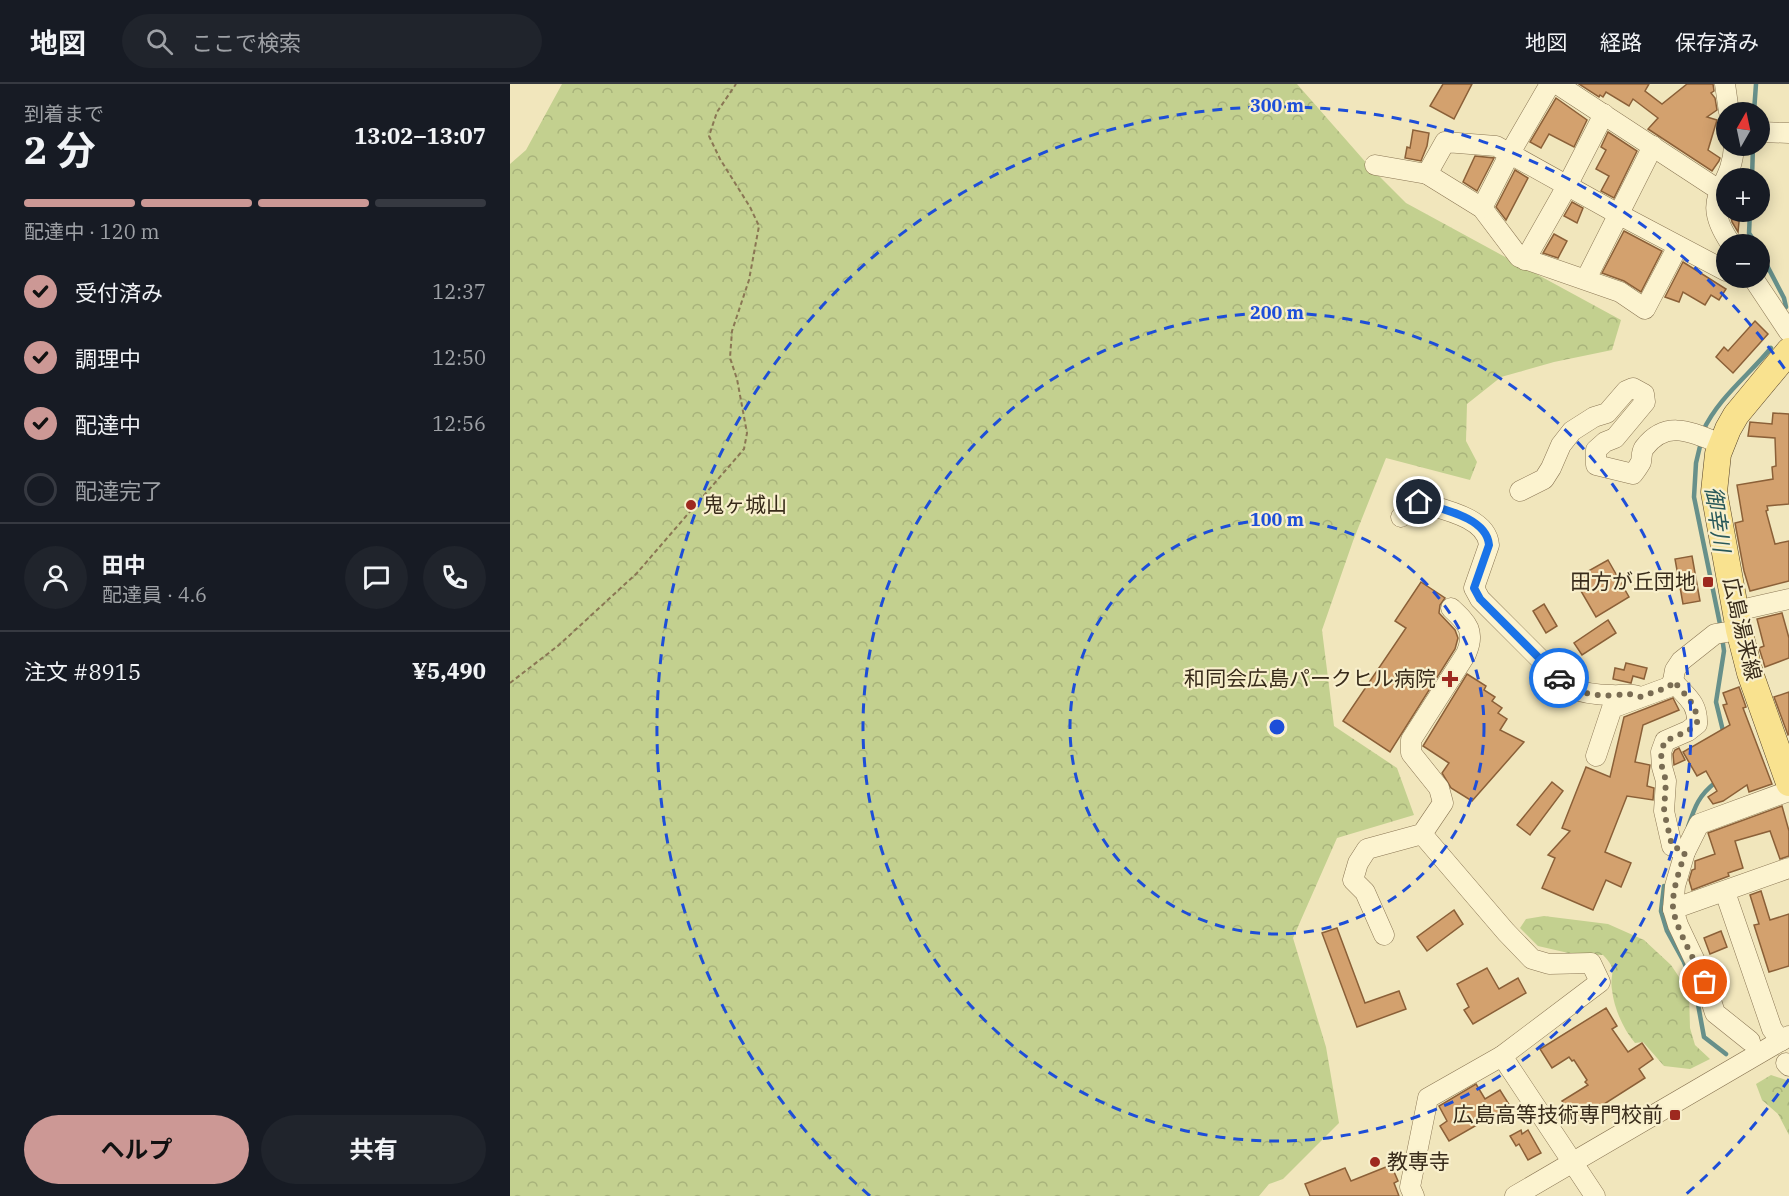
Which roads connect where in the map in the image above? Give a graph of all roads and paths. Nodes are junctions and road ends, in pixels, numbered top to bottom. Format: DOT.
graph roads {
  1 [pos="736,84"];
  2 [pos="1550,84"];
  3 [pos="1557,84"];
  4 [pos="1725,84"];
  5 [pos="1728,102"];
  6 [pos="1604,114"];
  7 [pos="1770,132"];
  8 [pos="1789,133"];
  9 [pos="1653,146"];
  10 [pos="1510,153"];
  11 [pos="1375,165"];
  12 [pos="1427,174"];
  13 [pos="1567,186"];
  14 [pos="1716,188"];
  15 [pos="1482,208"];
  16 [pos="1620,215"];
  17 [pos="1678,246"];
  18 [pos="1524,260"];
  19 [pos="1716,266"];
  20 [pos="1586,279"];
  21 [pos="1760,288"];
  22 [pos="1789,332"];
  23 [pos="1789,351"];
  24 [pos="1721,444"];
  25 [pos="1520,491"];
  26 [pos="1401,517"];
  27 [pos="1789,599"];
  28 [pos="1451,608"];
  29 [pos="1737,620"];
  30 [pos="1674,681"];
  31 [pos="510,683"];
  32 [pos="1640,697"];
  33 [pos="1596,756"];
  34 [pos="1789,783"];
  35 [pos="1789,791"];
  36 [pos="1422,834"];
  37 [pos="1685,852"];
  38 [pos="1789,868"];
  39 [pos="1725,892"];
  40 [pos="1673,909"];
  41 [pos="1384,935"];
  42 [pos="1785,1039"];
  43 [pos="1750,1041"];
  44 [pos="1502,1056"];
  45 [pos="1575,1163"];
  46 [pos="1414,1196"];
  47 [pos="1515,1196"];
  48 [pos="1595,1196"];
  1 -- 31 [label="path"];
  2 -- 10 [label="street"];
  3 -- 6 [label="street"];
  4 -- 5 [label="street"];
  6 -- 9 [label="street"];
  6 -- 13 [label="street"];
  7 -- 8 [label="street"];
  9 -- 14 [label="street"];
  9 -- 16 [label="street"];
  10 -- 12 [label="street"];
  10 -- 13 [label="street"];
  10 -- 15 [label="street"];
  11 -- 12 [label="street"];
  12 -- 15 [label="street"];
  13 -- 16 [label="street"];
  13 -- 18 [label="street"];
  15 -- 18 [label="street"];
  16 -- 17 [label="street"];
  16 -- 20 [label="street"];
  17 -- 19 [label="street"];
  17 -- 20 [label="street"];
  18 -- 20 [label="street"];
  21 -- 22 [label="street"];
  23 -- 24 [label="main road, 広島湯来線"];
  24 -- 25 [label="street"];
  24 -- 29 [label="main road, 広島湯来線"];
  26 -- 32 [label="street"];
  27 -- 29 [label="street"];
  28 -- 36 [label="street"];
  29 -- 30 [label="street"];
  29 -- 34 [label="main road, 広島湯来線"];
  30 -- 32 [label="street"];
  30 -- 37 [label="street"];
  32 -- 33 [label="street"];
  35 -- 37 [label="street"];
  36 -- 41 [label="street"];
  36 -- 44 [label="street"];
  37 -- 40 [label="street"];
  38 -- 39 [label="street"];
  39 -- 40 [label="street"];
  39 -- 42 [label="street"];
  40 -- 43 [label="street"];
  42 -- 45 [label="street"];
  44 -- 45 [label="street"];
  44 -- 46 [label="street"];
  45 -- 47 [label="street"];
  45 -- 48 [label="street"];
}
